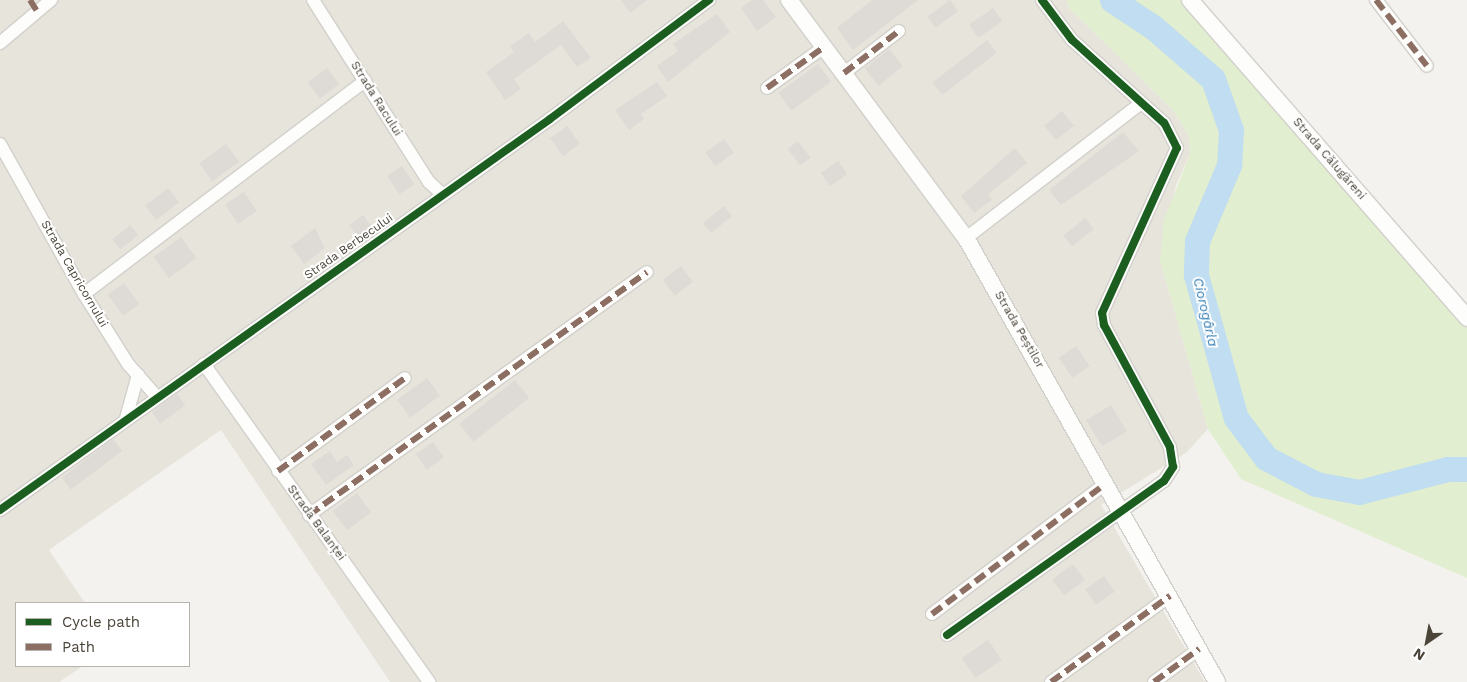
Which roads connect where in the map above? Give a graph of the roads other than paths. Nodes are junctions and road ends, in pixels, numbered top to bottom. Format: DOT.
graph roads {
  1 [pos="51,0"];
  2 [pos="313,0"];
  3 [pos="709,0"];
  4 [pos="789,0"];
  5 [pos="1042,0"];
  6 [pos="1190,0"];
  7 [pos="1376,0"];
  8 [pos="899,31"];
  9 [pos="0,43"];
  10 [pos="824,47"];
  11 [pos="1427,66"];
  12 [pos="844,73"];
  13 [pos="365,81"];
  14 [pos="767,88"];
  15 [pos="1140,104"];
  16 [pos="0,144"];
  17 [pos="443,194"];
  18 [pos="966,238"];
  19 [pos="647,272"];
  20 [pos="84,294"];
  21 [pos="1467,318"];
  22 [pos="204,364"];
  23 [pos="138,375"];
  24 [pos="406,378"];
  25 [pos="157,397"];
  26 [pos="126,419"];
  27 [pos="278,471"];
  28 [pos="1105,484"];
  29 [pos="0,510"];
  30 [pos="1120,510"];
  31 [pos="310,515"];
  32 [pos="1170,596"];
  33 [pos="932,614"];
  34 [pos="947,635"];
  35 [pos="1199,649"];
  36 [pos="429,682"];
  37 [pos="1050,682"];
  38 [pos="1154,682"];
  39 [pos="1218,682"];
  1 -- 9 [label="street"];
  2 -- 13 [label="street, Strada Racului"];
  3 -- 17 [label="street, Strada Berbecului"];
  4 -- 10 [label="street, Strada Peștilor"];
  5 -- 15 [label="street"];
  6 -- 21 [label="street, Strada Călugăreni"];
  7 -- 11 [label="street"];
  8 -- 12 [label="street"];
  10 -- 12 [label="street, Strada Peștilor"];
  10 -- 14 [label="street"];
  12 -- 18 [label="street, Strada Peștilor"];
  13 -- 17 [label="street, Strada Racului"];
  13 -- 20 [label="street"];
  15 -- 18 [label="street"];
  15 -- 30 [label="street"];
  16 -- 20 [label="street, Strada Capricornului"];
  17 -- 22 [label="street, Strada Berbecului"];
  18 -- 28 [label="street, Strada Peștilor"];
  19 -- 31 [label="street"];
  20 -- 23 [label="street, Strada Capricornului"];
  22 -- 25 [label="street, Strada Berbecului"];
  22 -- 27 [label="street, Strada Balanței"];
  23 -- 25 [label="street, Strada Capricornului"];
  23 -- 26 [label="street"];
  24 -- 27 [label="street"];
  25 -- 26 [label="street, Strada Berbecului"];
  26 -- 29 [label="street, Strada Berbecului"];
  27 -- 31 [label="street, Strada Balanței"];
  28 -- 30 [label="street, Strada Peștilor"];
  28 -- 33 [label="street"];
  30 -- 32 [label="street, Strada Peștilor"];
  30 -- 34 [label="street"];
  31 -- 36 [label="street, Strada Balanței"];
  32 -- 35 [label="street, Strada Peștilor"];
  32 -- 37 [label="street"];
  35 -- 38 [label="street"];
  35 -- 39 [label="street, Strada Peștilor"];
}
